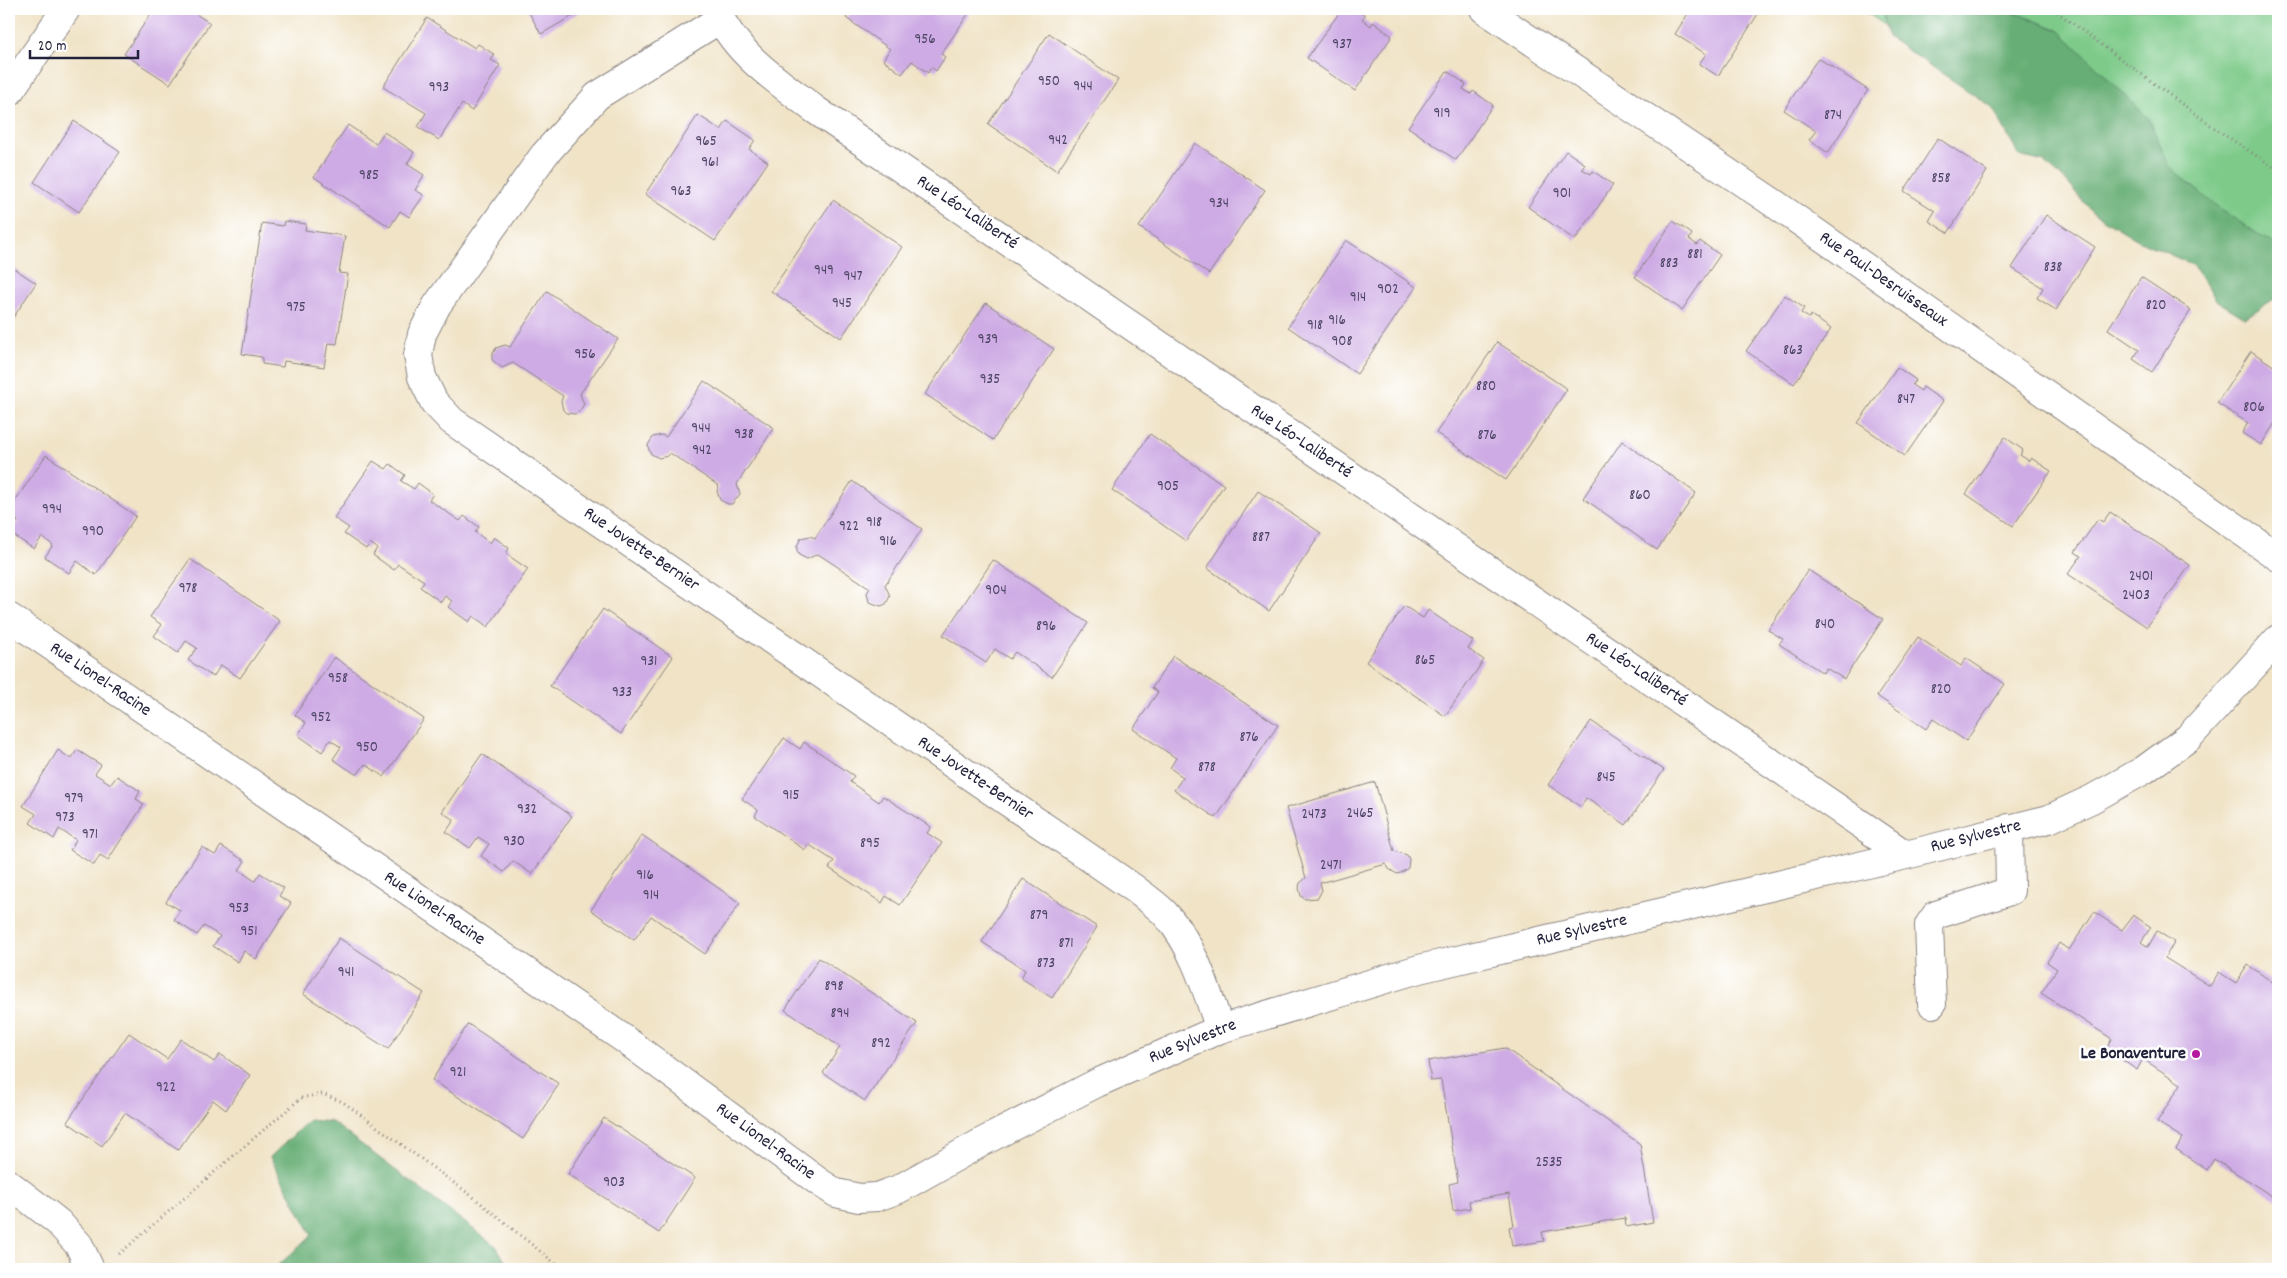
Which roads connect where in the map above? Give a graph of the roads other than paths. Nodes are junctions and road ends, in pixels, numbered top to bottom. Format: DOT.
graph roads {
  1 [pos="66,9"];
  2 [pos="1484,9"];
  3 [pos="718,14"];
  4 [pos="9,92"];
  5 [pos="2278,557"];
  6 [pos="9,617"];
  7 [pos="2278,639"];
  8 [pos="2009,828"];
  9 [pos="1906,855"];
  10 [pos="1932,1004"];
  11 [pos="1220,1029"];
  12 [pos="9,1184"];
  13 [pos="859,1198"];
  14 [pos="90,1269"];
  1 -- 4 [label="street"];
  2 -- 5 [label="street, Rue Paul-Desruisseaux"];
  3 -- 9 [label="street, Rue Léo-Laliberté"];
  3 -- 11 [label="street, Rue Jovette-Bernier"];
  6 -- 13 [label="street, Rue Lionel-Racine"];
  7 -- 8 [label="street, Rue Sylvestre"];
  8 -- 9 [label="street, Rue Sylvestre"];
  8 -- 10 [label="street"];
  9 -- 11 [label="street, Rue Sylvestre"];
  11 -- 13 [label="street, Rue Sylvestre"];
  12 -- 14 [label="street"];
}
